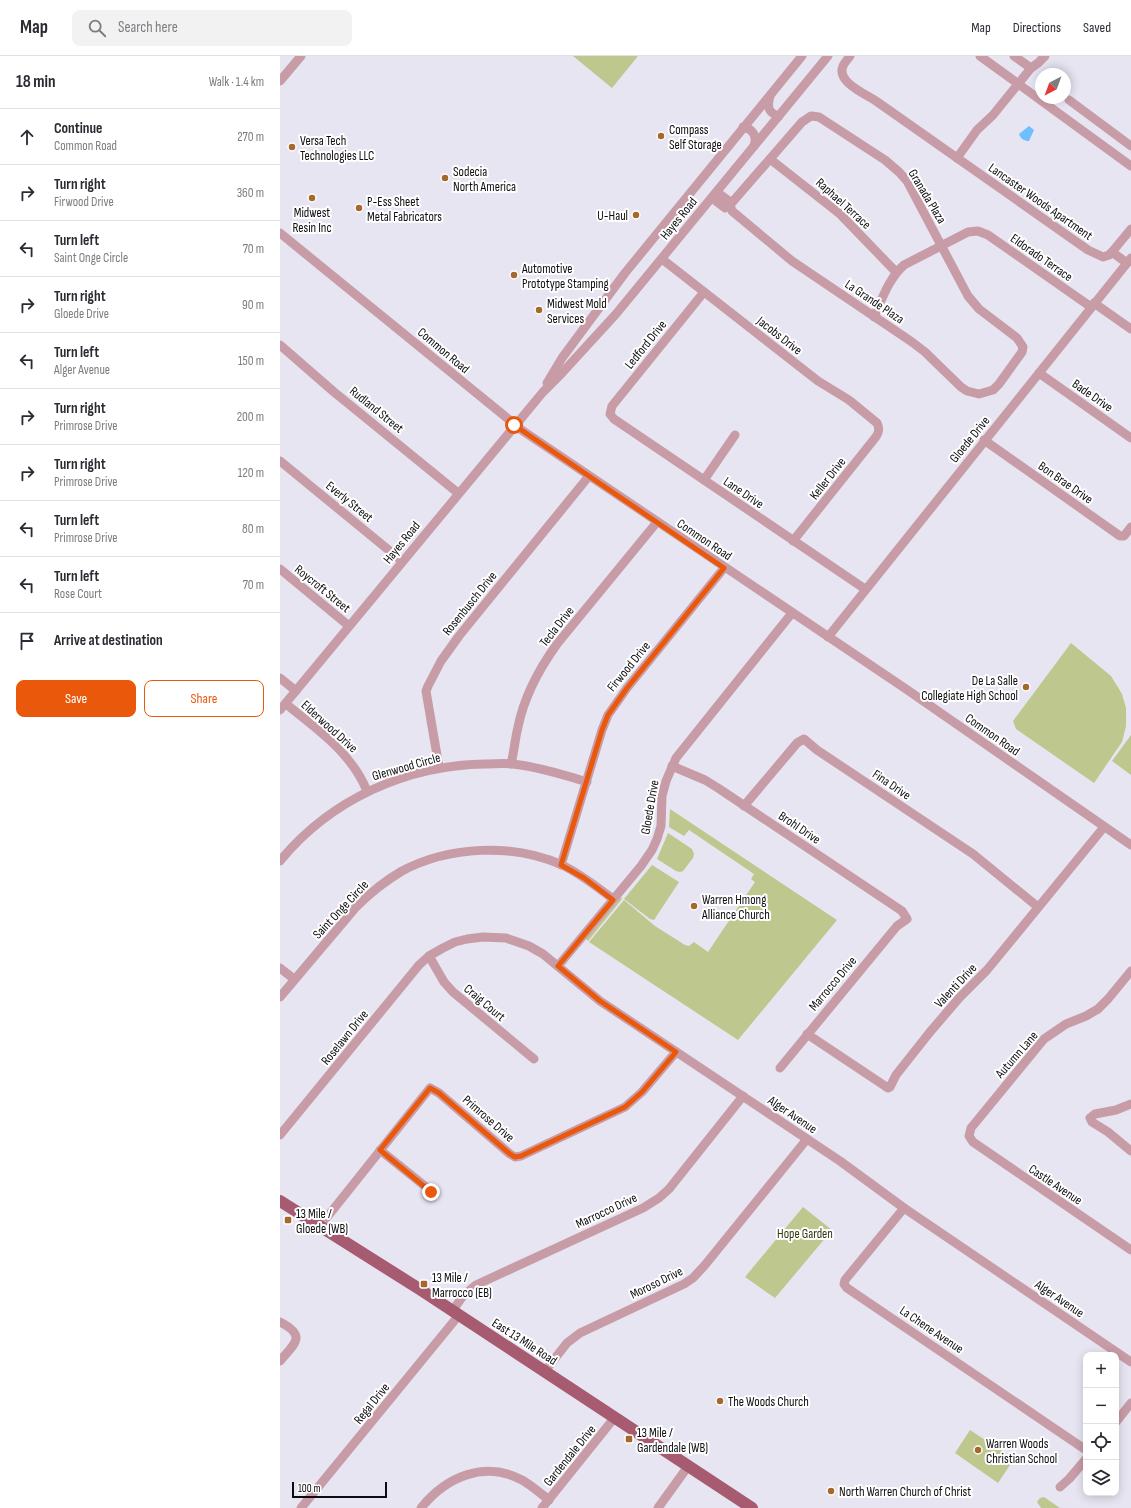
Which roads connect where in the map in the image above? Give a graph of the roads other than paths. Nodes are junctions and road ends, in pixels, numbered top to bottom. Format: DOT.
graph roads {
  1 [pos="301,56"];
  2 [pos="802,56"];
  3 [pos="829,56"];
  4 [pos="850,56"];
  5 [pos="980,56"];
  6 [pos="1014,56"];
  7 [pos="1045,56"];
  8 [pos="843,65"];
  9 [pos="1031,68"];
  10 [pos="280,81"];
  11 [pos="1018,84"];
  12 [pos="770,95"];
  13 [pos="1071,101"];
  14 [pos="779,116"];
  15 [pos="744,127"];
  16 [pos="1131,146"];
  17 [pos="754,147"];
  18 [pos="956,158"];
  19 [pos="770,159"];
  20 [pos="1131,166"];
  21 [pos="714,194"];
  22 [pos="729,206"];
  23 [pos="1131,229"];
  24 [pos="280,232"];
  25 [pos="941,245"];
  26 [pos="1112,252"];
  27 [pos="662,259"];
  28 [pos="1129,260"];
  29 [pos="896,272"];
  30 [pos="704,292"];
  31 [pos="1093,305"];
  32 [pos="593,316"];
  33 [pos="874,317"];
  34 [pos="606,326"];
  35 [pos="1131,329"];
  36 [pos="280,345"];
  37 [pos="1040,373"];
  38 [pos="1006,375"];
  39 [pos="542,392"];
  40 [pos="610,414"];
  41 [pos="514,425"];
  42 [pos="879,430"];
  43 [pos="735,435"];
  44 [pos="1131,438"];
  45 [pos="984,440"];
  46 [pos="280,461"];
  47 [pos="589,476"];
  48 [pos="704,480"];
  49 [pos="458,493"];
  50 [pos="657,522"];
  51 [pos="1131,527"];
  52 [pos="793,541"];
  53 [pos="402,561"];
  54 [pos="724,568"];
  55 [pos="280,569"];
  56 [pos="865,589"];
  57 [pos="792,613"];
  58 [pos="349,626"];
  59 [pos="828,637"];
  60 [pos="280,678"];
  61 [pos="296,691"];
  62 [pos="283,707"];
  63 [pos="512,764"];
  64 [pos="672,766"];
  65 [pos="439,767"];
  66 [pos="587,782"];
  67 [pos="367,791"];
  68 [pos="744,806"];
  69 [pos="1104,827"];
  70 [pos="1131,845"];
  71 [pos="280,861"];
  72 [pos="561,865"];
  73 [pos="613,900"];
  74 [pos="1038,907"];
  75 [pos="907,918"];
  76 [pos="429,956"];
  77 [pos="558,966"];
  78 [pos="280,968"];
  79 [pos="1131,971"];
  80 [pos="294,979"];
  81 [pos="280,997"];
  82 [pos="807,1034"];
  83 [pos="676,1052"];
  84 [pos="534,1059"];
  85 [pos="780,1068"];
  86 [pos="743,1096"];
  87 [pos="1131,1104"];
  88 [pos="280,1135"];
  89 [pos="969,1136"];
  90 [pos="807,1139"];
  91 [pos="380,1150"];
  92 [pos="1131,1151"];
  93 [pos="431,1192"];
  94 [pos="280,1201"];
  95 [pos="904,1208"];
  96 [pos="320,1226"];
  97 [pos="1130,1248"];
  98 [pos="456,1313"];
  99 [pos="280,1322"];
  100 [pos="280,1361"];
  101 [pos="1131,1362"];
  102 [pos="545,1371"];
  103 [pos="1131,1403"];
  104 [pos="615,1418"];
  105 [pos="1119,1418"];
  106 [pos="1083,1448"];
  107 [pos="1085,1460"];
  108 [pos="688,1465"];
  109 [pos="1060,1487"];
  110 [pos="549,1500"];
  111 [pos="301,1508"];
  112 [pos="421,1508"];
  113 [pos="542,1508"];
  114 [pos="658,1508"];
  115 [pos="752,1508"];
  1 -- 10 [label="street"];
  2 -- 12 [label="street, Hayes Road"];
  3 -- 8 [label="street"];
  3 -- 14 [label="street, Hayes Road"];
  4 -- 8 [label="street"];
  5 -- 11 [label="street"];
  6 -- 9 [label="street"];
  7 -- 9 [label="street"];
  8 -- 18 [label="street, Lancaster Woods Apartment"];
  9 -- 11 [label="street"];
  11 -- 18 [label="street"];
  11 -- 20 [label="street"];
  12 -- 14 [label="street"];
  12 -- 15 [label="street, Hayes Road"];
  13 -- 16 [label="street"];
  14 -- 17 [label="street, Hayes Road"];
  15 -- 17 [label="street"];
  15 -- 32 [label="street, Hayes Road"];
  17 -- 21 [label="street, Hayes Road"];
  18 -- 26 [label="street, Lancaster Woods Apartment"];
  19 -- 22 [label="street, Granada Plaza"];
  19 -- 25 [label="street, Granada Plaza"];
  19 -- 29 [label="street, Raphael Terrace"];
  21 -- 22 [label="street, La Grande Plaza"];
  21 -- 27 [label="street, Hayes Road"];
  22 -- 33 [label="street, La Grande Plaza"];
  23 -- 26 [label="street"];
  24 -- 41 [label="street, Common Road"];
  25 -- 29 [label="street"];
  25 -- 31 [label="street, Eldorado Terrace"];
  25 -- 38 [label="street, Granada Plaza"];
  26 -- 28 [label="street"];
  27 -- 30 [label="street, Jacobs Drive"];
  27 -- 34 [label="street, Hayes Road"];
  28 -- 31 [label="street, Gloede Drive"];
  29 -- 33 [label="street"];
  30 -- 40 [label="street, Ledford Drive"];
  30 -- 42 [label="street, Jacobs Drive"];
  31 -- 35 [label="street, Eldorado Terrace"];
  31 -- 37 [label="street, Gloede Drive"];
  32 -- 34 [label="street"];
  32 -- 39 [label="street, Hayes Road"];
  33 -- 38 [label="street, La Grande Plaza"];
  34 -- 39 [label="street, Hayes Road"];
  36 -- 49 [label="street, Rudland Street"];
  37 -- 44 [label="street, Bade Drive"];
  37 -- 45 [label="street, Gloede Drive"];
  39 -- 41 [label="street, Hayes Road"];
  40 -- 48 [label="street, Lane Drive"];
  41 -- 47 [label="street, Common Road"];
  41 -- 49 [label="street, Hayes Road"];
  42 -- 52 [label="street, Keller Drive"];
  43 -- 48 [label="street"];
  45 -- 51 [label="street, Bon Brae Drive"];
  45 -- 56 [label="street, Gloede Drive"];
  46 -- 53 [label="street, Everly Street"];
  47 -- 50 [label="street, Common Road"];
  47 -- 65 [label="street, Rosenbusch Drive"];
  48 -- 52 [label="street, Lane Drive"];
  49 -- 53 [label="street, Hayes Road"];
  50 -- 54 [label="street, Common Road"];
  50 -- 63 [label="street, Tecla Drive"];
  52 -- 56 [label="street, Lane Drive"];
  53 -- 58 [label="street, Hayes Road"];
  54 -- 57 [label="street, Common Road"];
  54 -- 66 [label="street, Firwood Drive"];
  55 -- 58 [label="street, Roycroft Street"];
  56 -- 59 [label="street, Gloede Drive"];
  57 -- 59 [label="street, Common Road"];
  57 -- 64 [label="street, Gloede Drive"];
  58 -- 61 [label="street, Hayes Road"];
  59 -- 69 [label="street, Common Road"];
  60 -- 61 [label="street"];
  61 -- 62 [label="street, Hayes Road"];
  62 -- 67 [label="street, Elderwood Drive"];
  63 -- 65 [label="street, Glenwood Circle"];
  63 -- 66 [label="street, Glenwood Circle"];
  64 -- 68 [label="street, Brohl Drive"];
  64 -- 73 [label="street, Gloede Drive"];
  65 -- 67 [label="street, Glenwood Circle"];
  66 -- 72 [label="street, Firwood Drive"];
  67 -- 71 [label="street, Glenwood Circle"];
  68 -- 74 [label="street, Fina Drive"];
  68 -- 75 [label="street, Brohl Drive"];
  69 -- 70 [label="street, Common Road"];
  69 -- 74 [label="street, Valenti Drive"];
  72 -- 73 [label="street, Saint Onge Circle"];
  72 -- 80 [label="street, Saint Onge Circle"];
  73 -- 77 [label="street, Gloede Drive"];
  74 -- 82 [label="street, Valenti Drive"];
  75 -- 82 [label="street, Marrocco Drive"];
  76 -- 77 [label="street, Alger Avenue"];
  76 -- 84 [label="street, Craig Court"];
  76 -- 88 [label="street, Roselawn Drive"];
  77 -- 83 [label="street, Alger Avenue"];
  78 -- 80 [label="street"];
  79 -- 89 [label="street, Autumn Lane"];
  80 -- 81 [label="street, Saint Onge Circle"];
  82 -- 85 [label="street, Marrocco Drive"];
  83 -- 86 [label="street, Alger Avenue"];
  83 -- 91 [label="street, Primrose Drive"];
  86 -- 90 [label="street, Alger Avenue"];
  86 -- 98 [label="street, Marrocco Drive"];
  87 -- 92 [label="street"];
  89 -- 97 [label="street, Castle Avenue"];
  90 -- 95 [label="street, Alger Avenue"];
  90 -- 102 [label="street, Moroso Drive"];
  91 -- 93 [label="street"];
  91 -- 96 [label="street, Primrose Drive"];
  94 -- 96 [label="main road, East 13 Mile Road"];
  95 -- 101 [label="street, Alger Avenue"];
  95 -- 106 [label="street, La Chene Avenue"];
  96 -- 98 [label="main road, East 13 Mile Road"];
  98 -- 102 [label="main road, East 13 Mile Road"];
  98 -- 111 [label="street, Regal Drive"];
  99 -- 100 [label="street"];
  102 -- 104 [label="main road, East 13 Mile Road"];
  103 -- 105 [label="street"];
  104 -- 108 [label="main road, East 13 Mile Road"];
  104 -- 110 [label="street, Gardendale Drive"];
  107 -- 109 [label="street"];
  108 -- 114 [label="street"];
  108 -- 115 [label="main road, East 13 Mile Road"];
  110 -- 112 [label="street"];
  110 -- 113 [label="street, Gardendale Drive"];
}
